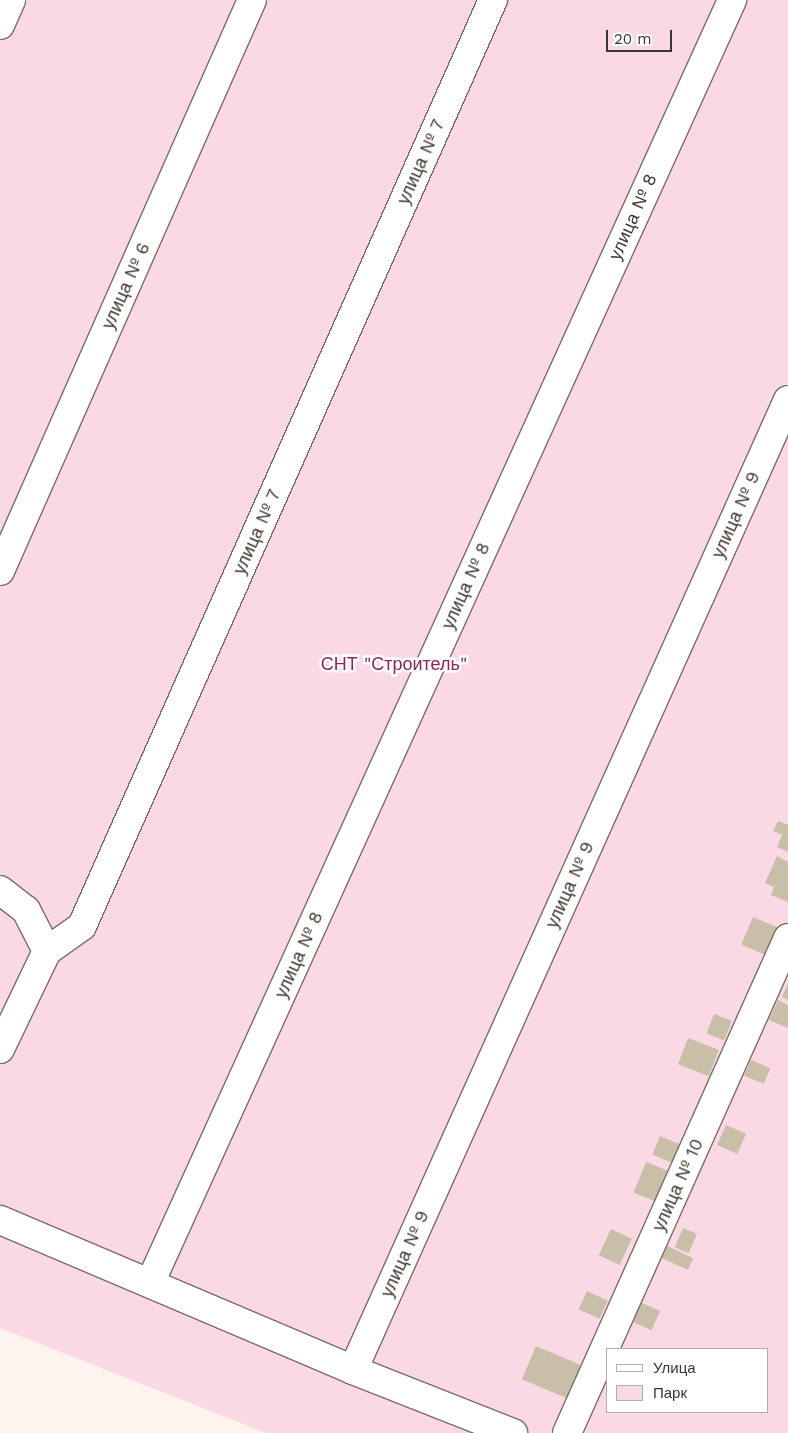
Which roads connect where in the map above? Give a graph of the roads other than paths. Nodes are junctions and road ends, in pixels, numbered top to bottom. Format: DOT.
graph roads {
  1 [pos="11,0"];
  2 [pos="252,0"];
  3 [pos="493,0"];
  4 [pos="732,0"];
  5 [pos="0,25"];
  6 [pos="788,400"];
  7 [pos="0,571"];
  8 [pos="0,890"];
  9 [pos="788,938"];
  10 [pos="47,952"];
  11 [pos="0,1050"];
  12 [pos="0,1220"];
  13 [pos="151,1281"];
  14 [pos="353,1370"];
  15 [pos="513,1433"];
  16 [pos="567,1433"];
  1 -- 5 [label="street"];
  2 -- 7 [label="street, улица № 6"];
  3 -- 10 [label="street, улица № 7"];
  4 -- 13 [label="street, улица № 8"];
  6 -- 14 [label="street, улица № 9"];
  8 -- 10 [label="street"];
  9 -- 16 [label="street, улица № 10"];
  10 -- 11 [label="street, улица № 7"];
  12 -- 13 [label="street"];
  13 -- 14 [label="street"];
  14 -- 15 [label="street"];
}
